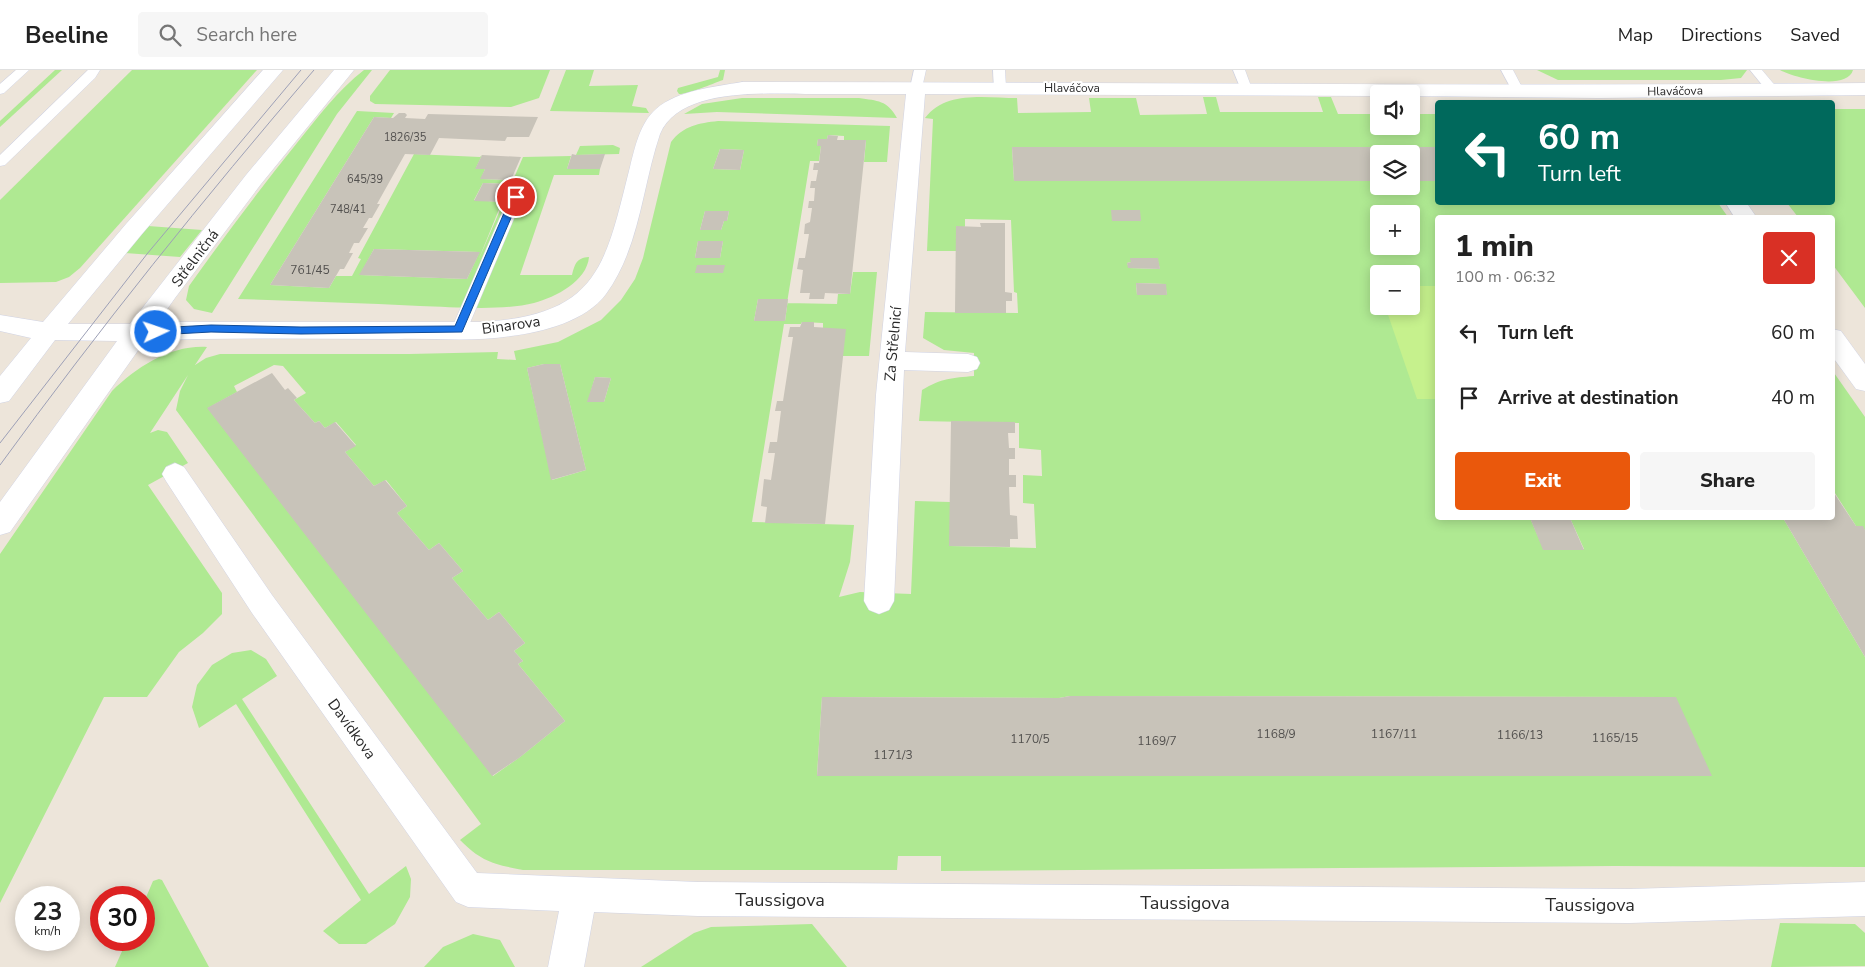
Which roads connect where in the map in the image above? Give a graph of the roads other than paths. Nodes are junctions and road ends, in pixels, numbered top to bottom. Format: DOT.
graph roads {
  1 [pos="23,70"];
  2 [pos="94,70"];
  3 [pos="273,70"];
  4 [pos="344,70"];
  5 [pos="1239,70"];
  6 [pos="1507,70"];
  7 [pos="1756,70"];
  8 [pos="918,79"];
  9 [pos="1000,79"];
  10 [pos="1772,89"];
  11 [pos="1865,89"];
  12 [pos="0,90"];
  13 [pos="1246,90"];
  14 [pos="1518,92"];
  15 [pos="1662,97"];
  16 [pos="647,140"];
  17 [pos="0,162"];
  18 [pos="516,197"];
  19 [pos="0,323"];
  20 [pos="459,330"];
  21 [pos="48,331"];
  22 [pos="138,332"];
  23 [pos="1835,341"];
  24 [pos="892,361"];
  25 [pos="968,363"];
  26 [pos="1865,382"];
  27 [pos="0,394"];
  28 [pos="175,474"];
  29 [pos="0,524"];
  30 [pos="879,601"];
  31 [pos="580,893"];
  32 [pos="1865,899"];
  33 [pos="566,967"];
  1 -- 12 [label="lane"];
  2 -- 17 [label="lane"];
  3 -- 21 [label="street"];
  4 -- 22 [label="street, Střelničná"];
  5 -- 13 [label="lane"];
  6 -- 14 [label="lane"];
  7 -- 10 [label="lane"];
  8 -- 9 [label="street, Hlaváčova"];
  8 -- 16 [label="street, Hlaváčova"];
  8 -- 24 [label="street, Za Střelnicí"];
  9 -- 13 [label="street, Hlaváčova"];
  10 -- 11 [label="street, Hlaváčova"];
  10 -- 15 [label="street, Hlaváčova"];
  13 -- 14 [label="street, Hlaváčova"];
  14 -- 15 [label="street, Hlaváčova"];
  16 -- 20 [label="street, Binarova"];
  18 -- 20 [label="lane"];
  19 -- 21 [label="street"];
  20 -- 22 [label="street, Binarova"];
  21 -- 22 [label="street, Binarova"];
  21 -- 27 [label="street"];
  22 -- 29 [label="street, Střelničná"];
  23 -- 26 [label="street"];
  24 -- 25 [label="street"];
  24 -- 30 [label="street, Za Střelnicí"];
  28 -- 31 [label="street, Davídkova"];
  31 -- 32 [label="street, Taussigova"];
  31 -- 33 [label="street"];
}
